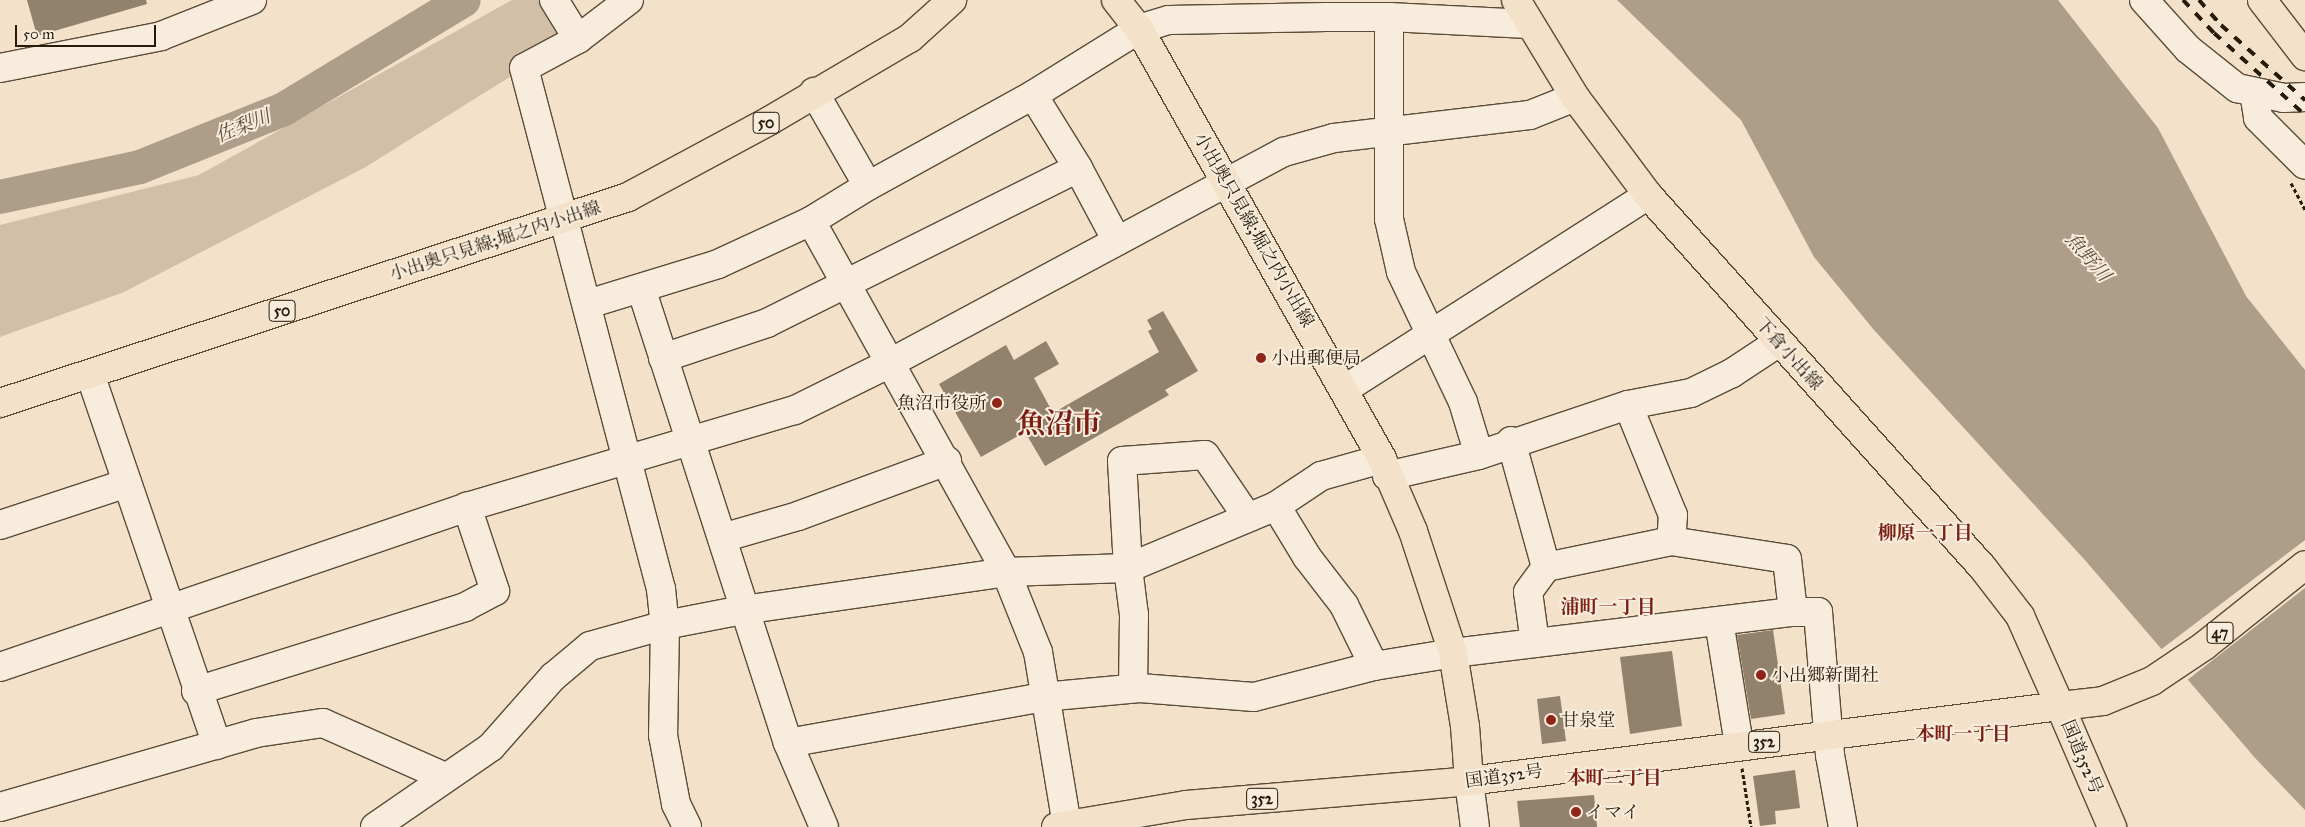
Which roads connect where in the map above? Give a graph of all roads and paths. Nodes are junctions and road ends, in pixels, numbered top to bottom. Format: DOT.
graph roads {
  1 [pos="252,0"];
  2 [pos="554,0"];
  3 [pos="630,0"];
  4 [pos="952,0"];
  5 [pos="1116,0"];
  6 [pos="1516,0"];
  7 [pos="2144,0"];
  8 [pos="2262,0"];
  9 [pos="1326,9"];
  10 [pos="1389,17"];
  11 [pos="1528,24"];
  12 [pos="1139,29"];
  13 [pos="575,34"];
  14 [pos="2305,56"];
  15 [pos="0,68"];
  16 [pos="814,92"];
  17 [pos="2254,92"];
  18 [pos="1032,95"];
  19 [pos="1575,97"];
  20 [pos="2305,97"];
  21 [pos="1388,131"];
  22 [pos="2305,165"];
  23 [pos="1078,168"];
  24 [pos="1226,180"];
  25 [pos="868,186"];
  26 [pos="1648,195"];
  27 [pos="564,220"];
  28 [pos="811,221"];
  29 [pos="1117,241"];
  30 [pos="846,283"];
  31 [pos="641,288"];
  32 [pos="588,304"];
  33 [pos="1430,333"];
  34 [pos="1779,342"];
  35 [pos="663,358"];
  36 [pos="890,363"];
  37 [pos="90,374"];
  38 [pos="1345,389"];
  39 [pos="0,402"];
  40 [pos="1628,405"];
  41 [pos="690,442"];
  42 [pos="1511,442"];
  43 [pos="1478,455"];
  44 [pos="626,458"];
  45 [pos="946,461"];
  46 [pos="1385,468"];
  47 [pos="127,483"];
  48 [pos="1276,506"];
  49 [pos="467,507"];
  50 [pos="1248,518"];
  51 [pos="0,525"];
  52 [pos="722,538"];
  53 [pos="1671,541"];
  54 [pos="2305,565"];
  55 [pos="1546,567"];
  56 [pos="1128,568"];
  57 [pos="1006,572"];
  58 [pos="743,610"];
  59 [pos="170,611"];
  60 [pos="1793,612"];
  61 [pos="1719,621"];
  62 [pos="665,625"];
  63 [pos="1535,643"];
  64 [pos="1453,653"];
  65 [pos="1374,666"];
  66 [pos="0,667"];
  67 [pos="1133,688"];
  68 [pos="196,691"];
  69 [pos="1044,696"];
  70 [pos="2060,706"];
  71 [pos="1828,735"];
  72 [pos="788,743"];
  73 [pos="218,745"];
  74 [pos="1740,756"];
  75 [pos="445,777"];
  76 [pos="1469,781"];
  77 [pos="0,807"];
  78 [pos="1104,823"];
  79 [pos="1062,826"];
  80 [pos="375,827"];
  81 [pos="687,827"];
  82 [pos="824,827"];
  83 [pos="1475,827"];
  84 [pos="1751,827"];
  85 [pos="1843,827"];
  86 [pos="2112,827"];
  1 -- 15 [label="street"];
  2 -- 13 [label="street"];
  3 -- 13 [label="street"];
  4 -- 16 [label="main road, 小出奥只見線;堀之内小出線 / 50"];
  5 -- 12 [label="main road, 小出奥只見線;堀之内小出線"];
  6 -- 11 [label="main road, 下倉小出線"];
  7 -- 17 [label="street"];
  8 -- 14 [label="main road"];
  9 -- 10 [label="street"];
  9 -- 12 [label="street"];
  10 -- 11 [label="street"];
  10 -- 21 [label="street"];
  11 -- 19 [label="main road, 下倉小出線"];
  12 -- 18 [label="street"];
  12 -- 24 [label="main road, 小出奥只見線;堀之内小出線"];
  13 -- 27 [label="street"];
  16 -- 25 [label="street"];
  16 -- 27 [label="main road, 小出奥只見線;堀之内小出線 / 50"];
  17 -- 20 [label="street"];
  17 -- 22 [label="street"];
  18 -- 23 [label="street"];
  18 -- 25 [label="street"];
  19 -- 21 [label="street"];
  19 -- 26 [label="main road, 下倉小出線"];
  21 -- 24 [label="street"];
  21 -- 33 [label="street"];
  23 -- 29 [label="street"];
  23 -- 30 [label="street"];
  24 -- 29 [label="street"];
  24 -- 38 [label="main road, 小出奥只見線;堀之内小出線"];
  25 -- 28 [label="street"];
  26 -- 33 [label="street"];
  26 -- 34 [label="main road, 下倉小出線"];
  27 -- 32 [label="street"];
  27 -- 37 [label="main road, 小出奥只見線;堀之内小出線 / 50"];
  28 -- 30 [label="street"];
  28 -- 31 [label="street"];
  29 -- 36 [label="street"];
  30 -- 35 [label="street"];
  30 -- 36 [label="street"];
  31 -- 32 [label="street"];
  31 -- 35 [label="street"];
  32 -- 44 [label="street"];
  33 -- 38 [label="street"];
  33 -- 43 [label="street"];
  34 -- 40 [label="street"];
  34 -- 70 [label="main road, 下倉小出線"];
  35 -- 41 [label="street"];
  36 -- 41 [label="street"];
  36 -- 45 [label="street"];
  37 -- 39 [label="main road, 小出奥只見線;堀之内小出線 / 50"];
  37 -- 47 [label="street"];
  38 -- 46 [label="main road, 小出奥只見線;堀之内小出線"];
  40 -- 42 [label="street"];
  40 -- 53 [label="street"];
  41 -- 44 [label="street"];
  41 -- 52 [label="street"];
  42 -- 43 [label="street"];
  42 -- 55 [label="street"];
  43 -- 46 [label="street"];
  44 -- 49 [label="street"];
  44 -- 62 [label="street"];
  45 -- 52 [label="street"];
  45 -- 57 [label="street"];
  46 -- 48 [label="street"];
  46 -- 64 [label="main road, 小出奥只見線;堀之内小出線"];
  47 -- 51 [label="street"];
  47 -- 59 [label="street"];
  48 -- 50 [label="street"];
  48 -- 65 [label="street"];
  49 -- 59 [label="street"];
  49 -- 68 [label="street"];
  50 -- 56 [label="street"];
  50 -- 56 [label="street"];
  52 -- 58 [label="street"];
  53 -- 55 [label="street"];
  53 -- 60 [label="street"];
  54 -- 70 [label="main road, 47"];
  55 -- 63 [label="street"];
  56 -- 57 [label="street"];
  56 -- 67 [label="street"];
  57 -- 58 [label="street"];
  57 -- 69 [label="street"];
  58 -- 62 [label="street"];
  58 -- 72 [label="street"];
  59 -- 66 [label="street"];
  59 -- 68 [label="street"];
  60 -- 61 [label="street"];
  60 -- 71 [label="street"];
  61 -- 63 [label="street"];
  61 -- 74 [label="street"];
  62 -- 75 [label="street"];
  62 -- 81 [label="street"];
  63 -- 64 [label="street"];
  64 -- 65 [label="street"];
  64 -- 76 [label="main road, 小出奥只見線;堀之内小出線"];
  65 -- 67 [label="street"];
  67 -- 69 [label="street"];
  68 -- 73 [label="street"];
  69 -- 72 [label="street"];
  69 -- 79 [label="street"];
  70 -- 71 [label="main road, 国道352号 / 352"];
  70 -- 86 [label="main road, 国道352号"];
  71 -- 74 [label="main road, 国道352号 / 352"];
  71 -- 85 [label="street"];
  72 -- 82 [label="street"];
  73 -- 75 [label="street"];
  73 -- 77 [label="street"];
  74 -- 76 [label="main road, 国道352号 / 352"];
  74 -- 84 [label="path"];
  75 -- 80 [label="street"];
  76 -- 78 [label="main road, 国道352号 / 352"];
  76 -- 83 [label="street"];
  78 -- 79 [label="main road, 国道352号 / 352"];
}
